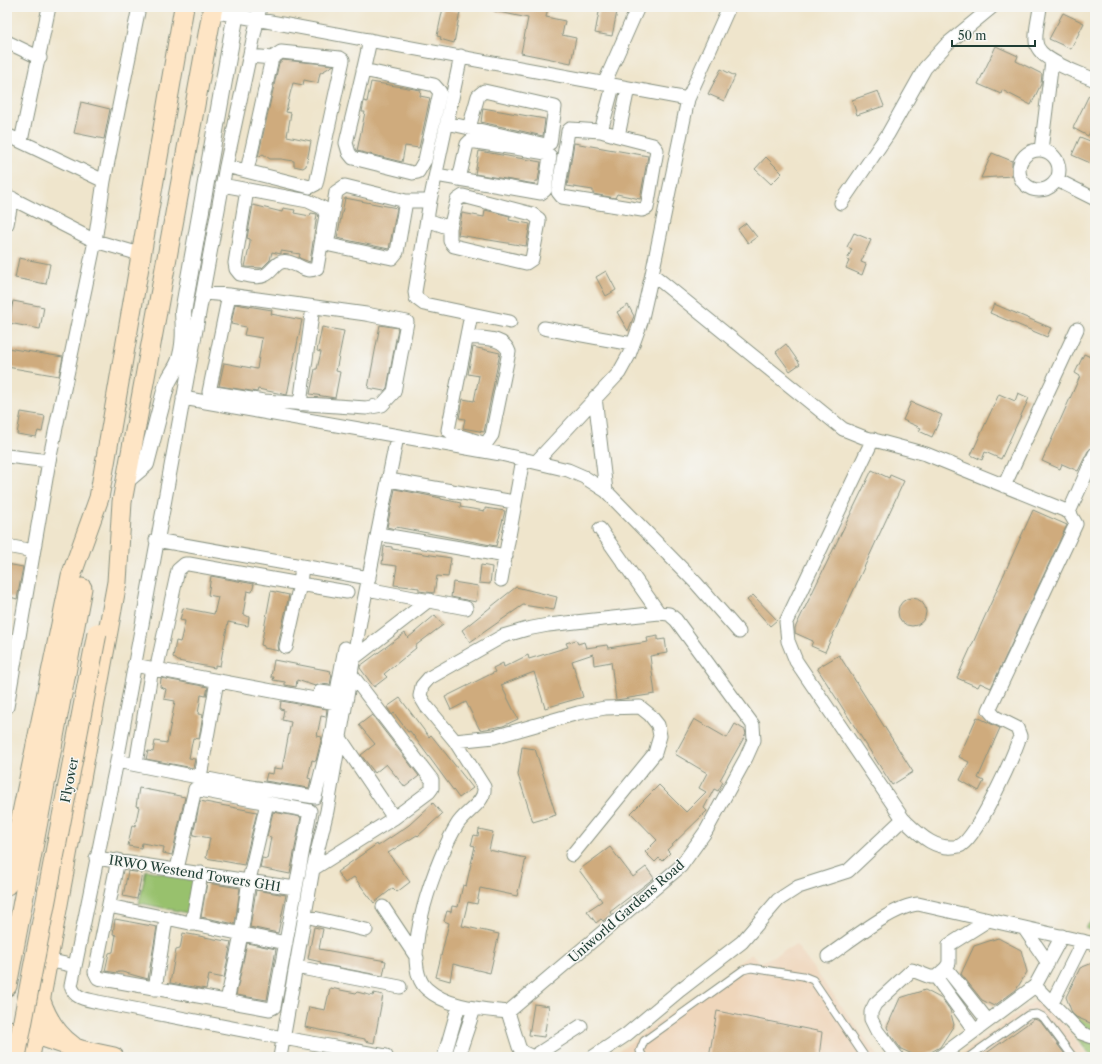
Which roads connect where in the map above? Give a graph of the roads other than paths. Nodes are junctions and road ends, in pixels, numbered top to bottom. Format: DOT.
graph roads {
  1 [pos="50,7"];
  2 [pos="139,7"];
  3 [pos="184,7"];
  4 [pos="638,7"];
  5 [pos="729,7"];
  6 [pos="992,7"];
  7 [pos="1040,7"];
  8 [pos="213,9"];
  9 [pos="236,11"];
  10 [pos="259,13"];
  11 [pos="370,40"];
  12 [pos="7,42"];
  13 [pos="250,56"];
  14 [pos="461,56"];
  15 [pos="40,58"];
  16 [pos="272,58"];
  17 [pos="1052,61"];
  18 [pos="363,70"];
  19 [pos="1095,80"];
  20 [pos="608,85"];
  21 [pos="628,88"];
  22 [pos="688,99"];
  23 [pos="447,123"];
  24 [pos="469,128"];
  25 [pos="601,131"];
  26 [pos="7,134"];
  27 [pos="618,136"];
  28 [pos="21,142"];
  29 [pos="1041,150"];
  30 [pos="226,166"];
  31 [pos="247,171"];
  32 [pos="436,175"];
  33 [pos="459,179"];
  34 [pos="1057,180"];
  35 [pos="104,181"];
  36 [pos="222,186"];
  37 [pos="247,190"];
  38 [pos="10,197"];
  39 [pos="1095,199"];
  40 [pos="406,201"];
  41 [pos="430,201"];
  42 [pos="841,203"];
  43 [pos="427,220"];
  44 [pos="7,224"];
  45 [pos="450,228"];
  46 [pos="95,241"];
  47 [pos="140,254"];
  48 [pos="652,274"];
  49 [pos="202,293"];
  50 [pos="229,295"];
  51 [pos="313,307"];
  52 [pos="471,314"];
  53 [pos="510,322"];
  54 [pos="544,328"];
  55 [pos="1077,329"];
  56 [pos="468,337"];
  57 [pos="632,344"];
  58 [pos="184,364"];
  59 [pos="595,397"];
  60 [pos="183,398"];
  61 [pos="300,404"];
  62 [pos="296,418"];
  63 [pos="397,437"];
  64 [pos="873,440"];
  65 [pos="1095,454"];
  66 [pos="7,456"];
  67 [pos="530,460"];
  68 [pos="49,461"];
  69 [pos="389,480"];
  70 [pos="126,481"];
  71 [pos="1004,486"];
  72 [pos="606,491"];
  73 [pos="99,498"];
  74 [pos="122,502"];
  75 [pos="514,502"];
  76 [pos="1069,512"];
  77 [pos="600,529"];
  78 [pos="378,534"];
  79 [pos="156,540"];
  80 [pos="7,546"];
  81 [pos="33,550"];
  82 [pos="506,556"];
  83 [pos="302,566"];
  84 [pos="501,580"];
  85 [pos="300,584"];
  86 [pos="368,584"];
  87 [pos="347,592"];
  88 [pos="429,600"];
  89 [pos="466,608"];
  90 [pos="659,613"];
  91 [pos="739,632"];
  92 [pos="13,640"];
  93 [pos="286,647"];
  94 [pos="350,653"];
  95 [pos="134,661"];
  96 [pos="155,665"];
  97 [pos="351,674"];
  98 [pos="217,681"];
  99 [pos="7,707"];
  100 [pos="340,738"];
  101 [pos="454,741"];
  102 [pos="117,761"];
  103 [pos="136,764"];
  104 [pos="200,777"];
  105 [pos="267,803"];
  106 [pos="394,818"];
  107 [pos="903,818"];
  108 [pos="572,855"];
  109 [pos="96,858"];
  110 [pos="118,860"];
  111 [pos="177,869"];
  112 [pos="313,869"];
  113 [pos="201,873"];
  114 [pos="8,875"];
  115 [pos="249,880"];
  116 [pos="295,888"];
  117 [pos="109,906"];
  118 [pos="383,908"];
  119 [pos="305,916"];
  120 [pos="166,919"];
  121 [pos="987,921"];
  122 [pos="192,924"];
  123 [pos="1024,928"];
  124 [pos="366,930"];
  125 [pos="240,935"];
  126 [pos="1062,936"];
  127 [pos="286,943"];
  128 [pos="1089,943"];
  129 [pos="828,956"];
  130 [pos="416,958"];
  131 [pos="1048,963"];
  132 [pos="75,966"];
  133 [pos="296,967"];
  134 [pos="46,968"];
  135 [pos="941,973"];
  136 [pos="7,986"];
  137 [pos="1035,986"];
  138 [pos="400,987"];
  139 [pos="155,989"];
  140 [pos="7,993"];
  141 [pos="40,997"];
  142 [pos="227,1001"];
  143 [pos="1052,1003"];
  144 [pos="459,1005"];
  145 [pos="474,1009"];
  146 [pos="508,1012"];
  147 [pos="988,1021"];
  148 [pos="581,1026"];
  149 [pos="7,1030"];
  150 [pos="975,1031"];
  151 [pos="34,1034"];
  152 [pos="283,1038"];
  153 [pos="1095,1038"];
  154 [pos="69,1051"];
  155 [pos="386,1056"];
  156 [pos="16,1057"];
  157 [pos="30,1057"];
  158 [pos="114,1057"];
  159 [pos="280,1057"];
  160 [pos="444,1057"];
  161 [pos="458,1057"];
  162 [pos="593,1057"];
  163 [pos="643,1057"];
  164 [pos="865,1057"];
  165 [pos="897,1057"];
  166 [pos="940,1057"];
  167 [pos="969,1057"];
  168 [pos="1073,1057"];
  1 -- 15 [label="street"];
  2 -- 35 [label="street"];
  3 -- 47 [label="main road"];
  4 -- 20 [label="street"];
  5 -- 22 [label="street"];
  6 -- 42 [label="street"];
  7 -- 17 [label="street"];
  8 -- 9 [label="street"];
  8 -- 70 [label="main road"];
  9 -- 10 [label="street"];
  9 -- 58 [label="street"];
  10 -- 11 [label="street"];
  10 -- 13 [label="street"];
  11 -- 14 [label="street"];
  11 -- 18 [label="street"];
  12 -- 15 [label="street"];
  13 -- 16 [label="street"];
  13 -- 30 [label="street"];
  14 -- 20 [label="street"];
  14 -- 23 [label="street"];
  15 -- 28 [label="street"];
  16 -- 31 [label="street"];
  16 -- 31 [label="street"];
  17 -- 19 [label="street"];
  17 -- 29 [label="street"];
  18 -- 18 [label="street"];
  20 -- 21 [label="street"];
  20 -- 25 [label="street"];
  21 -- 22 [label="street"];
  21 -- 27 [label="street"];
  22 -- 48 [label="street"];
  23 -- 24 [label="street"];
  23 -- 32 [label="street"];
  24 -- 24 [label="street"];
  25 -- 27 [label="street"];
  25 -- 27 [label="street"];
  26 -- 28 [label="street"];
  28 -- 35 [label="street"];
  29 -- 34 [label="street"];
  29 -- 34 [label="street"];
  30 -- 31 [label="street"];
  30 -- 36 [label="street"];
  32 -- 33 [label="street"];
  32 -- 41 [label="street"];
  33 -- 33 [label="street"];
  34 -- 39 [label="street"];
  35 -- 46 [label="street"];
  36 -- 37 [label="street"];
  36 -- 49 [label="street"];
  37 -- 37 [label="street"];
  38 -- 44 [label="street"];
  38 -- 46 [label="street"];
  40 -- 40 [label="street"];
  40 -- 41 [label="street"];
  41 -- 43 [label="street"];
  43 -- 45 [label="street"];
  43 -- 52 [label="street"];
  45 -- 45 [label="street"];
  46 -- 47 [label="street"];
  46 -- 68 [label="street"];
  47 -- 73 [label="main road"];
  48 -- 57 [label="street"];
  48 -- 64 [label="street"];
  49 -- 50 [label="street"];
  49 -- 58 [label="street"];
  50 -- 51 [label="street"];
  50 -- 61 [label="street"];
  51 -- 61 [label="street"];
  51 -- 61 [label="street"];
  52 -- 53 [label="street"];
  52 -- 56 [label="street"];
  54 -- 57 [label="street"];
  55 -- 71 [label="street"];
  56 -- 56 [label="street"];
  57 -- 59 [label="street"];
  58 -- 60 [label="street"];
  58 -- 70 [label="street"];
  59 -- 67 [label="street"];
  59 -- 72 [label="street"];
  60 -- 62 [label="street"];
  60 -- 79 [label="street"];
  61 -- 62 [label="lane"];
  62 -- 63 [label="street"];
  63 -- 67 [label="street"];
  63 -- 69 [label="street"];
  64 -- 71 [label="street"];
  64 -- 107 [label="street"];
  65 -- 76 [label="street"];
  66 -- 68 [label="street"];
  67 -- 72 [label="street"];
  67 -- 75 [label="street"];
  68 -- 81 [label="street"];
  69 -- 75 [label="street"];
  69 -- 78 [label="street"];
  70 -- 74 [label="main road"];
  71 -- 76 [label="street"];
  72 -- 91 [label="street"];
  73 -- 114 [label="main road"];
  73 -- 136 [label="main road, Flyover"];
  74 -- 134 [label="main road"];
  74 -- 156 [label="main road, Flyover, bridge"];
  75 -- 82 [label="street"];
  76 -- 107 [label="street"];
  77 -- 90 [label="street"];
  78 -- 82 [label="street"];
  78 -- 86 [label="street"];
  79 -- 83 [label="street"];
  79 -- 95 [label="street"];
  80 -- 81 [label="street"];
  81 -- 92 [label="street"];
  82 -- 84 [label="street"];
  83 -- 85 [label="street"];
  83 -- 86 [label="street"];
  85 -- 87 [label="street"];
  85 -- 93 [label="street"];
  85 -- 96 [label="street"];
  86 -- 88 [label="street"];
  86 -- 94 [label="street"];
  88 -- 89 [label="street"];
  88 -- 94 [label="street"];
  90 -- 101 [label="street, Uniworld Gardens Road"];
  90 -- 146 [label="street, Uniworld Gardens Road"];
  92 -- 99 [label="street"];
  94 -- 96 [label="street"];
  94 -- 97 [label="street"];
  95 -- 96 [label="street"];
  95 -- 102 [label="street"];
  96 -- 98 [label="street"];
  96 -- 103 [label="street"];
  97 -- 100 [label="street"];
  97 -- 106 [label="street"];
  98 -- 104 [label="street"];
  98 -- 104 [label="street"];
  100 -- 106 [label="street"];
  100 -- 112 [label="street"];
  101 -- 108 [label="street"];
  101 -- 130 [label="street, Uniworld Gardens Road"];
  102 -- 103 [label="street"];
  102 -- 109 [label="street"];
  103 -- 104 [label="street"];
  105 -- 111 [label="street"];
  105 -- 115 [label="street"];
  105 -- 116 [label="street"];
  106 -- 112 [label="street"];
  107 -- 162 [label="street"];
  109 -- 110 [label="street, IRWO Westend Towers GH1"];
  109 -- 132 [label="street"];
  110 -- 111 [label="street, IRWO Westend Towers GH1"];
  110 -- 117 [label="street"];
  111 -- 113 [label="street, IRWO Westend Towers GH1"];
  112 -- 119 [label="street"];
  113 -- 115 [label="street, IRWO Westend Towers GH1"];
  113 -- 122 [label="street"];
  115 -- 116 [label="street, IRWO Westend Towers GH1"];
  115 -- 125 [label="street"];
  116 -- 127 [label="street"];
  117 -- 120 [label="street"];
  117 -- 139 [label="street"];
  118 -- 130 [label="street"];
  119 -- 124 [label="street"];
  119 -- 133 [label="street"];
  120 -- 122 [label="street"];
  120 -- 139 [label="street"];
  121 -- 123 [label="street"];
  121 -- 129 [label="street"];
  121 -- 135 [label="street"];
  122 -- 125 [label="street"];
  123 -- 126 [label="street"];
  123 -- 131 [label="street"];
  125 -- 127 [label="street"];
  125 -- 142 [label="street"];
  126 -- 128 [label="street"];
  126 -- 131 [label="street"];
  127 -- 142 [label="street"];
  128 -- 143 [label="street"];
  130 -- 144 [label="street, Uniworld Gardens Road"];
  131 -- 137 [label="street"];
  132 -- 134 [label="street"];
  132 -- 152 [label="street"];
  133 -- 138 [label="street"];
  133 -- 152 [label="street"];
  134 -- 140 [label="main road"];
  134 -- 141 [label="main road"];
  135 -- 147 [label="street"];
  135 -- 150 [label="street"];
  135 -- 165 [label="street"];
  137 -- 143 [label="street"];
  137 -- 147 [label="street"];
  139 -- 142 [label="street"];
  141 -- 151 [label="main road"];
  141 -- 154 [label="main road"];
  143 -- 153 [label="street"];
  144 -- 145 [label="street, Uniworld Gardens Road"];
  144 -- 160 [label="street"];
  145 -- 146 [label="street, Uniworld Gardens Road"];
  145 -- 161 [label="street"];
  146 -- 148 [label="street"];
  147 -- 150 [label="street"];
  149 -- 151 [label="main road"];
  150 -- 166 [label="street"];
  151 -- 154 [label="main road"];
  151 -- 157 [label="main road"];
  152 -- 155 [label="street"];
  152 -- 159 [label="street"];
  154 -- 158 [label="main road"];
  163 -- 164 [label="lane"];
  167 -- 168 [label="lane"];
}
